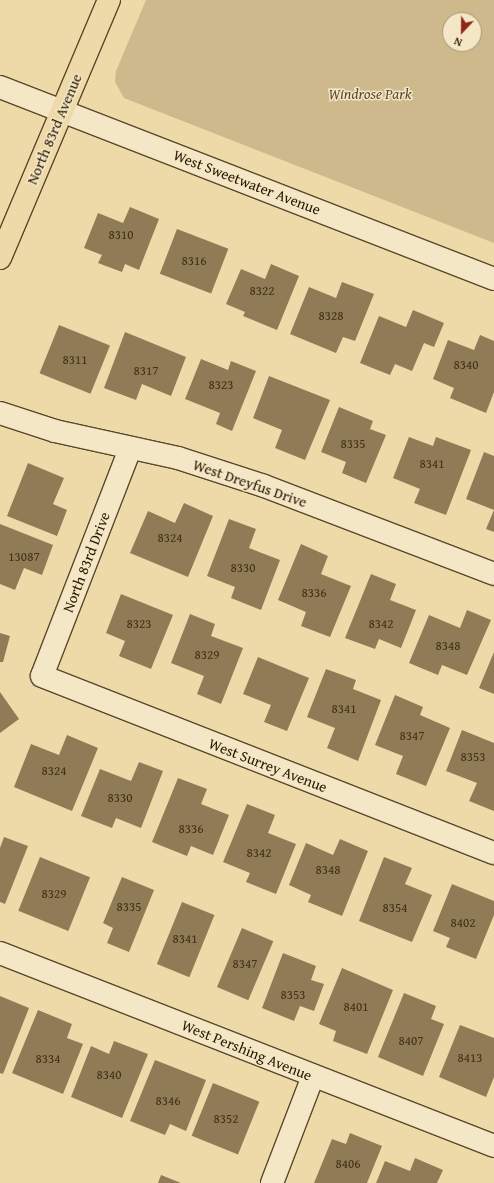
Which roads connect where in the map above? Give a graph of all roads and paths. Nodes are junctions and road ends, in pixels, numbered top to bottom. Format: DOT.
graph roads {
  1 [pos="109,0"];
  2 [pos="0,87"];
  3 [pos="62,110"];
  4 [pos="0,258"];
  5 [pos="494,279"];
  6 [pos="0,414"];
  7 [pos="130,449"];
  8 [pos="494,574"];
  9 [pos="42,676"];
  10 [pos="494,853"];
  11 [pos="0,952"];
  12 [pos="313,1076"];
  13 [pos="494,1146"];
  14 [pos="272,1183"];
  1 -- 3 [label="main road, North 83rd Avenue"];
  2 -- 3 [label="street, West Sweetwater Avenue"];
  3 -- 4 [label="main road, North 83rd Avenue"];
  3 -- 5 [label="street, West Sweetwater Avenue"];
  6 -- 7 [label="street, West Dreyfus Drive"];
  7 -- 8 [label="street, West Dreyfus Drive"];
  7 -- 9 [label="street, North 83rd Drive"];
  9 -- 10 [label="street, West Surrey Avenue"];
  11 -- 12 [label="street, West Pershing Avenue"];
  12 -- 13 [label="street, West Pershing Avenue"];
  12 -- 14 [label="street"];
}
